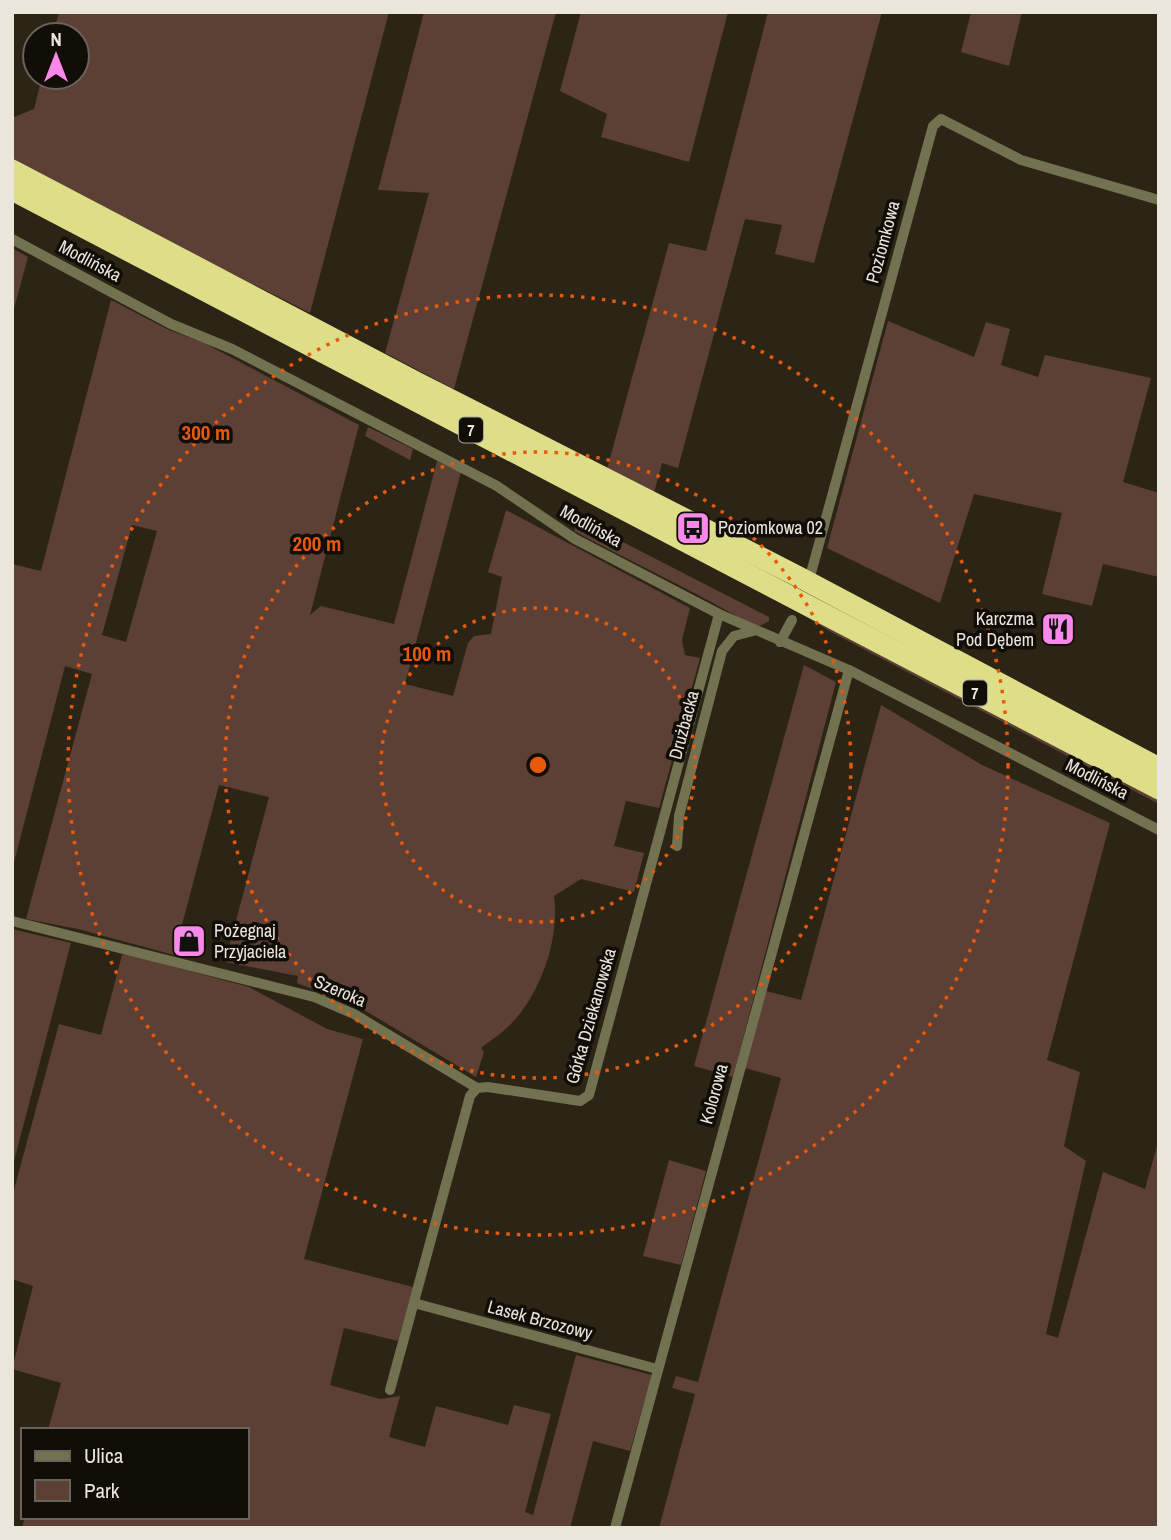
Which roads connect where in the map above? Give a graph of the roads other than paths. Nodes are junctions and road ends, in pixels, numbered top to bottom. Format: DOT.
graph roads {
  1 [pos="12,170"];
  2 [pos="12,190"];
  3 [pos="1159,200"];
  4 [pos="12,239"];
  5 [pos="800,601"];
  6 [pos="719,614"];
  7 [pos="754,631"];
  8 [pos="780,642"];
  9 [pos="849,670"];
  10 [pos="1159,768"];
  11 [pos="1159,789"];
  12 [pos="1159,830"];
  13 [pos="677,846"];
  14 [pos="12,921"];
  15 [pos="477,1088"];
  16 [pos="414,1303"];
  17 [pos="657,1369"];
  18 [pos="390,1390"];
  19 [pos="615,1528"];
  1 -- 5 [label="highway"];
  2 -- 5 [label="highway, 7"];
  3 -- 5 [label="street, Poziomkowa"];
  4 -- 6 [label="street, Modlińska"];
  5 -- 8 [label="street"];
  5 -- 10 [label="highway"];
  5 -- 11 [label="highway, 7"];
  6 -- 7 [label="street, Modlińska"];
  6 -- 15 [label="street, Górka Dziekanowska"];
  7 -- 8 [label="street, Modlińska"];
  7 -- 13 [label="street, Drużbacka"];
  8 -- 9 [label="street, Modlińska"];
  9 -- 12 [label="street, Modlińska"];
  9 -- 17 [label="street, Kolorowa"];
  14 -- 15 [label="street, Szeroka"];
  15 -- 16 [label="street"];
  16 -- 17 [label="street, Lasek Brzozowy"];
  16 -- 18 [label="street"];
  17 -- 19 [label="street, Kolorowa"];
}
